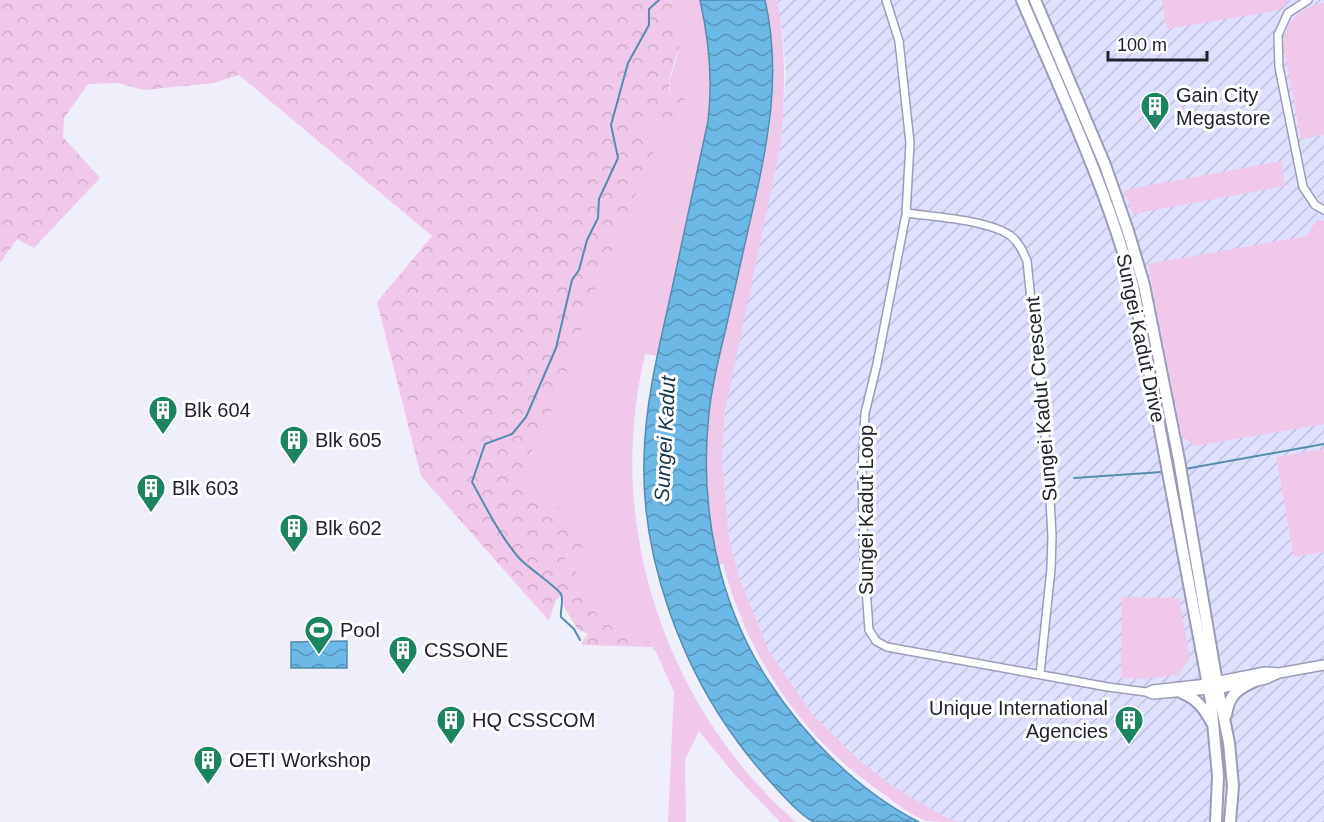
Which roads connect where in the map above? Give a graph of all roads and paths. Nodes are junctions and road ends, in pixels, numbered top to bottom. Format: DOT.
graph roads {
  1 [pos="886,0"];
  2 [pos="1022,0"];
  3 [pos="1035,0"];
  4 [pos="1308,0"];
  5 [pos="1324,210"];
  6 [pos="907,213"];
  7 [pos="1203,594"];
  8 [pos="1193,609"];
  9 [pos="1324,665"];
  10 [pos="1279,673"];
  11 [pos="1040,674"];
  12 [pos="1256,681"];
  13 [pos="1213,686"];
  14 [pos="1146,692"];
  15 [pos="1182,693"];
  16 [pos="1225,721"];
  17 [pos="1213,726"];
  18 [pos="1216,822"];
  19 [pos="1230,822"];
  1 -- 6 [label="street, Sungei Kadut Loop"];
  2 -- 8 [label="main road, Sungei Kadut Drive"];
  3 -- 7 [label="main road, Sungei Kadut Drive"];
  4 -- 5 [label="street"];
  6 -- 11 [label="street, Sungei Kadut Crescent"];
  6 -- 11 [label="street, Sungei Kadut Loop"];
  7 -- 8 [label="main road"];
  7 -- 13 [label="main road, Sungei Kadut Drive"];
  8 -- 13 [label="main road, Sungei Kadut Drive"];
  9 -- 10 [label="street"];
  10 -- 12 [label="street"];
  10 -- 13 [label="street"];
  11 -- 14 [label="street, Sungei Kadut Loop"];
  12 -- 13 [label="street"];
  12 -- 16 [label="main road"];
  13 -- 14 [label="street, Sungei Kadut Loop"];
  13 -- 15 [label="street, Sungei Kadut Loop"];
  13 -- 16 [label="main road"];
  13 -- 17 [label="main road"];
  14 -- 15 [label="street, Sungei Kadut Loop"];
  15 -- 17 [label="main road"];
  16 -- 19 [label="main road"];
  17 -- 18 [label="main road"];
}
